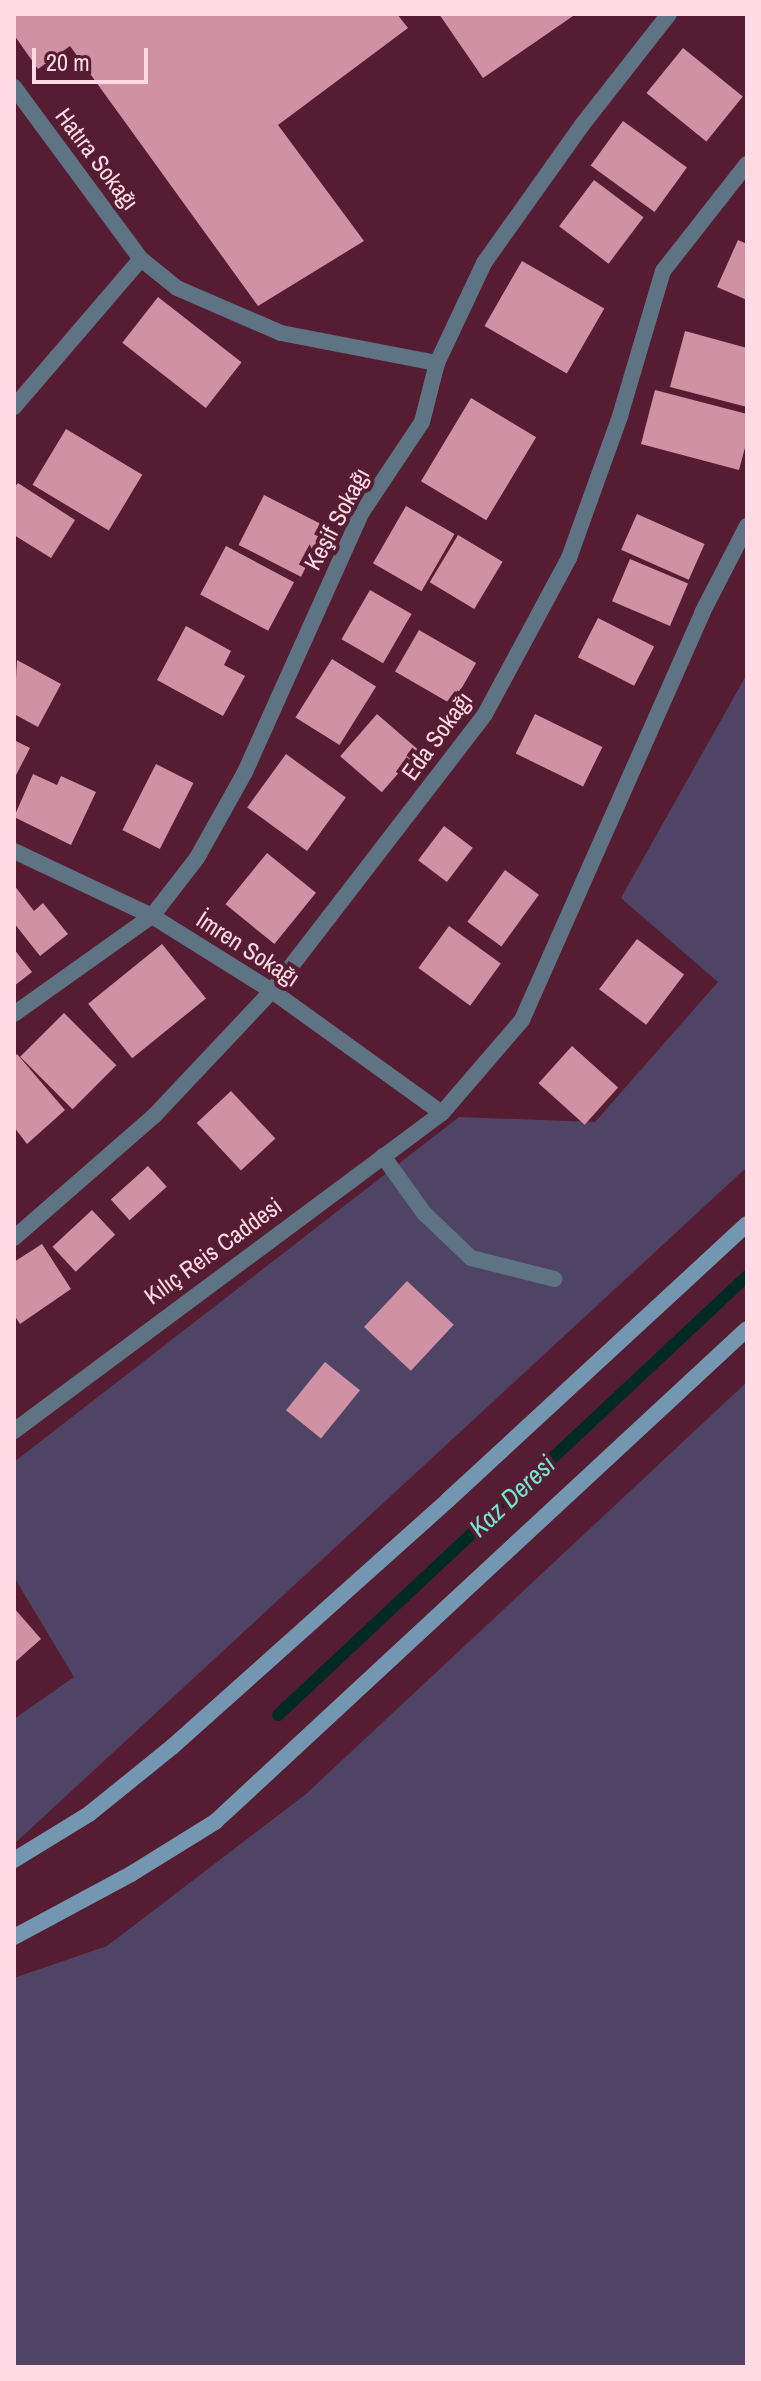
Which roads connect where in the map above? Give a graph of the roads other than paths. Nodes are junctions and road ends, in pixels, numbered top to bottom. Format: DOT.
graph roads {
  1 [pos="669,14"];
  2 [pos="14,87"];
  3 [pos="747,164"];
  4 [pos="141,259"];
  5 [pos="437,363"];
  6 [pos="14,407"];
  7 [pos="747,526"];
  8 [pos="14,851"];
  9 [pos="152,916"];
  10 [pos="272,991"];
  11 [pos="14,1014"];
  12 [pos="442,1113"];
  13 [pos="383,1156"];
  14 [pos="747,1224"];
  15 [pos="14,1238"];
  16 [pos="554,1279"];
  17 [pos="747,1329"];
  18 [pos="16,1427"];
  19 [pos="14,1860"];
  20 [pos="14,1937"];
  1 -- 5 [label="street, Keşif Sokağı"];
  2 -- 4 [label="street, Hatıra Sokağı"];
  3 -- 10 [label="street, Eda Sokağı"];
  4 -- 5 [label="street, Hatıra Sokağı"];
  4 -- 6 [label="street"];
  5 -- 9 [label="street, Keşif Sokağı"];
  7 -- 12 [label="street, Kılıç Reis Caddesi"];
  8 -- 9 [label="street, İmren Sokağı"];
  9 -- 10 [label="street, İmren Sokağı"];
  9 -- 11 [label="street, Keşif Sokağı"];
  10 -- 12 [label="street, İmren Sokağı"];
  10 -- 15 [label="street, Eda Sokağı"];
  12 -- 13 [label="street, Kılıç Reis Caddesi"];
  13 -- 16 [label="street"];
  13 -- 18 [label="street, Kılıç Reis Caddesi"];
  14 -- 19 [label="main road"];
  17 -- 20 [label="main road"];
}
